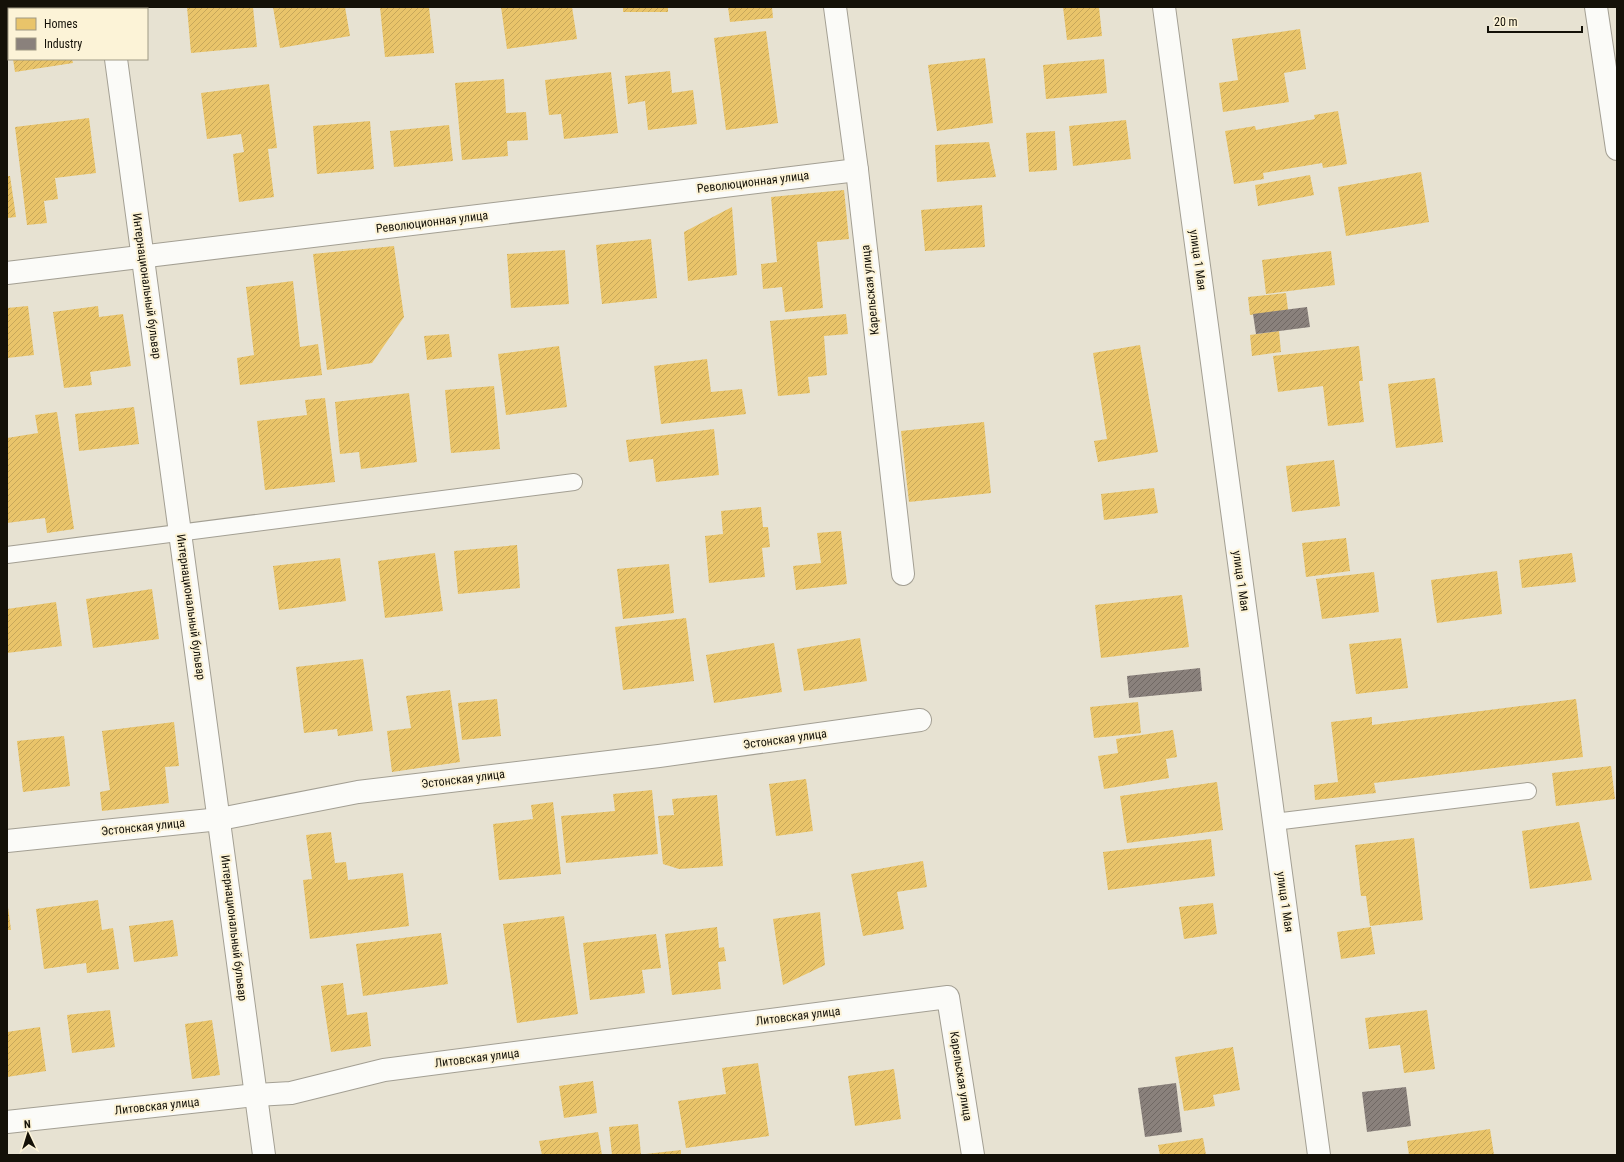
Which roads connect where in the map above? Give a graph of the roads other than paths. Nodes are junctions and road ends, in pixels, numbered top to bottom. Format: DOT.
graph roads {
  1 [pos="835,7"];
  2 [pos="1164,7"];
  3 [pos="1596,7"];
  4 [pos="116,60"];
  5 [pos="1617,149"];
  6 [pos="857,170"];
  7 [pos="143,258"];
  8 [pos="7,273"];
  9 [pos="574,482"];
  10 [pos="180,532"];
  11 [pos="7,555"];
  12 [pos="903,574"];
  13 [pos="920,720"];
  14 [pos="1528,791"];
  15 [pos="220,819"];
  16 [pos="1274,822"];
  17 [pos="7,841"];
  18 [pos="948,997"];
  19 [pos="256,1095"];
  20 [pos="7,1122"];
  21 [pos="264,1155"];
  22 [pos="973,1155"];
  23 [pos="1319,1155"];
  1 -- 6 [label="street, Карельская улица"];
  2 -- 16 [label="street, улица 1 Мая"];
  3 -- 5 [label="street"];
  4 -- 7 [label="street, Интернациональный бульвар"];
  6 -- 7 [label="street, Революционная улица"];
  6 -- 12 [label="street, Карельская улица"];
  7 -- 8 [label="street, Революционная улица"];
  7 -- 10 [label="street, Интернациональный бульвар"];
  9 -- 10 [label="lane"];
  10 -- 11 [label="lane"];
  10 -- 15 [label="street, Интернациональный бульвар"];
  13 -- 15 [label="street, Эстонская улица"];
  14 -- 16 [label="lane"];
  15 -- 17 [label="street, Эстонская улица"];
  15 -- 19 [label="street, Интернациональный бульвар"];
  16 -- 23 [label="street, улица 1 Мая"];
  18 -- 19 [label="street, Литовская улица"];
  18 -- 22 [label="street, Карельская улица"];
  19 -- 20 [label="street, Литовская улица"];
  19 -- 21 [label="street, Интернациональный бульвар"];
}
